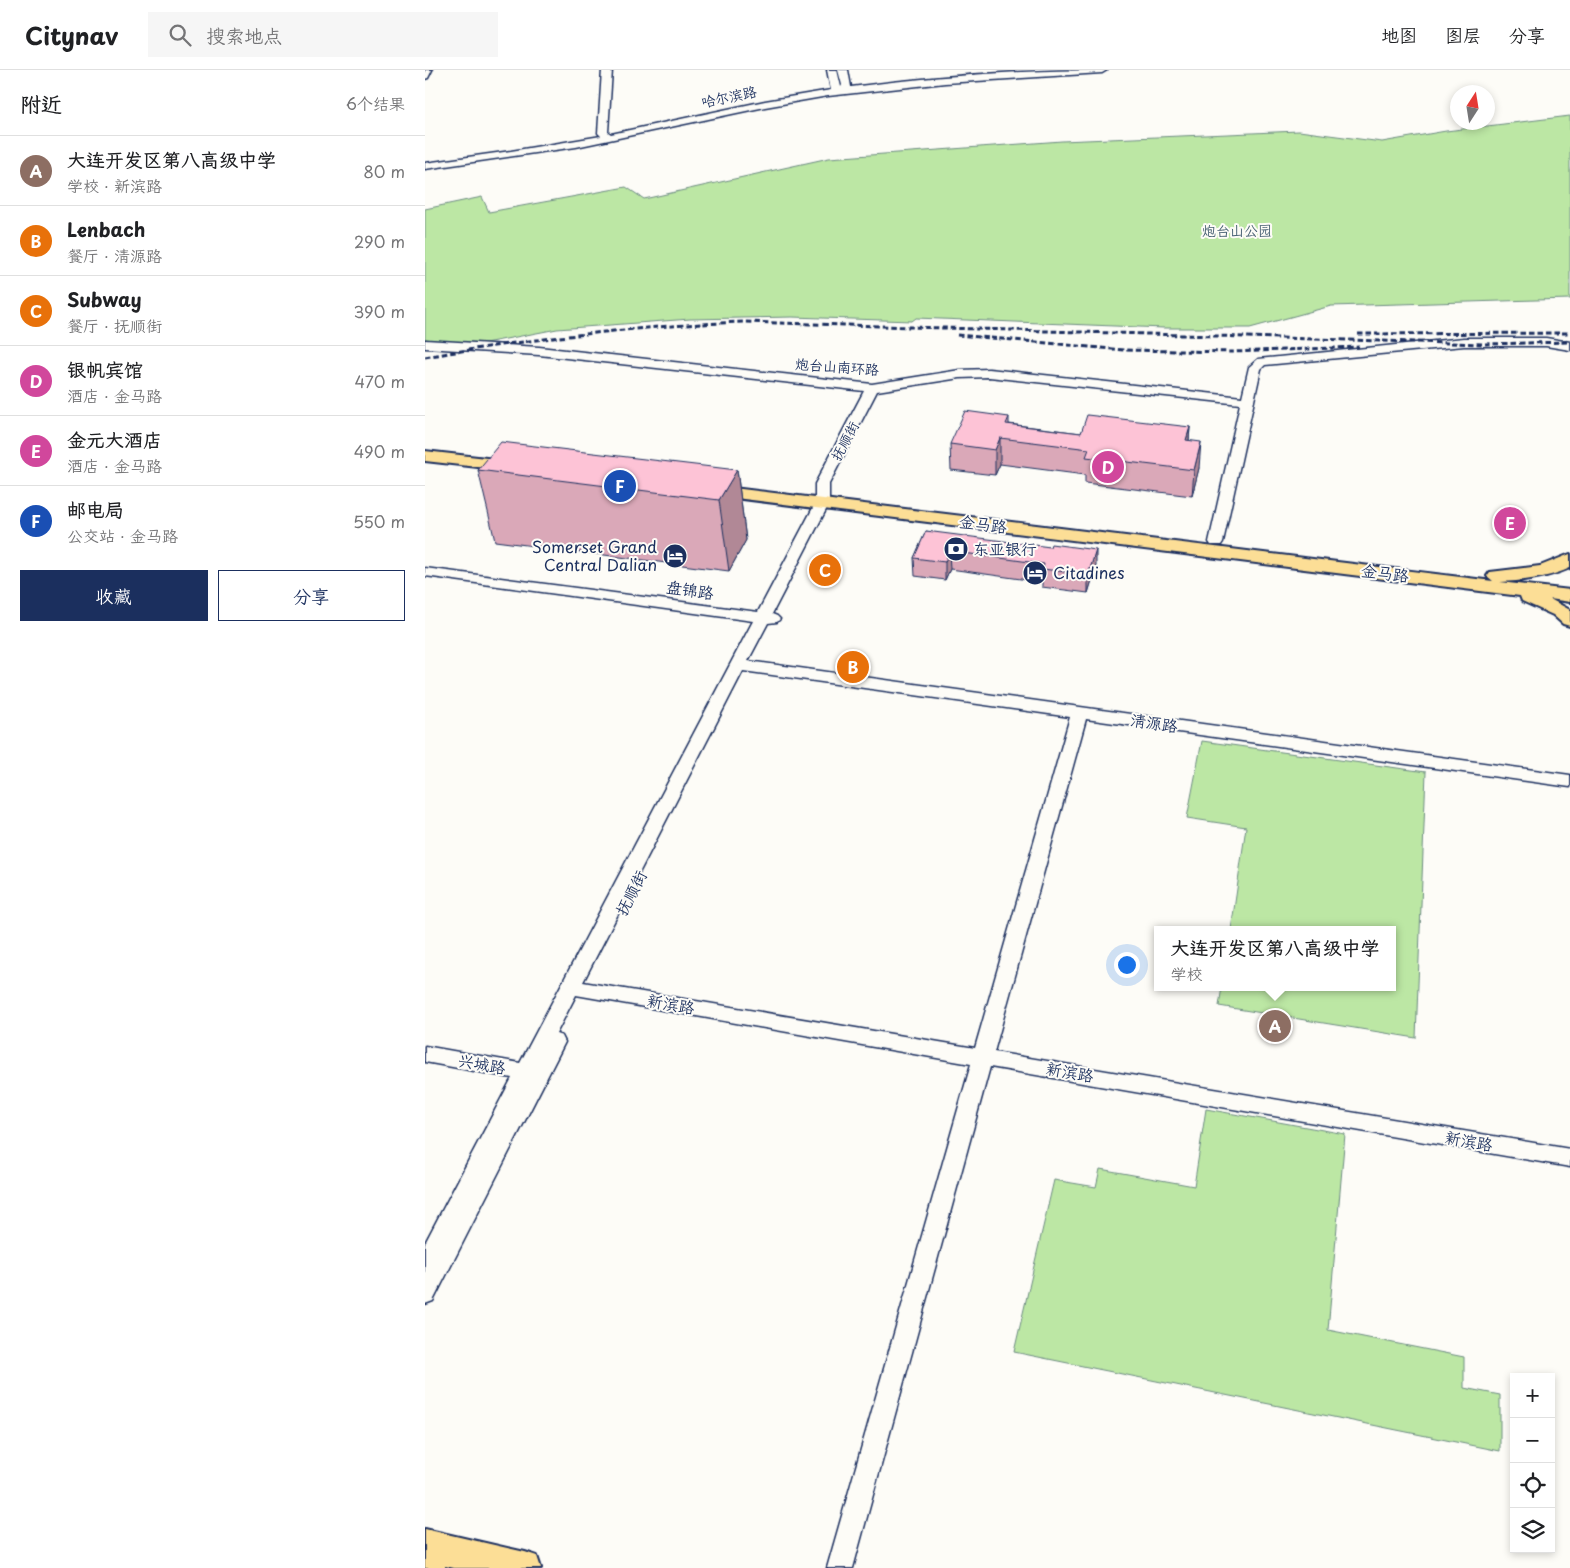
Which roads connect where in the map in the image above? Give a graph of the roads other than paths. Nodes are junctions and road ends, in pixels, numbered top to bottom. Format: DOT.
graph roads {
  1 [pos="426,70"];
  2 [pos="607,70"];
  3 [pos="832,70"];
  4 [pos="843,70"];
  5 [pos="1026,70"];
  6 [pos="1101,70"];
  7 [pos="1069,71"];
  8 [pos="425,76"];
  9 [pos="841,88"];
  10 [pos="605,135"];
  11 [pos="425,161"];
  12 [pos="425,166"];
  13 [pos="425,344"];
  14 [pos="1570,346"];
  15 [pos="872,388"];
  16 [pos="1247,401"];
  17 [pos="425,446"];
  18 [pos="425,456"];
  19 [pos="696,484"];
  20 [pos="825,501"];
  21 [pos="1216,542"];
  22 [pos="1570,560"];
  23 [pos="425,572"];
  24 [pos="1493,581"];
  25 [pos="1570,585"];
  26 [pos="1570,596"];
  27 [pos="768,618"];
  28 [pos="1570,620"];
  29 [pos="743,666"];
  30 [pos="1079,713"];
  31 [pos="1570,781"];
  32 [pos="576,988"];
  33 [pos="425,1054"];
  34 [pos="983,1058"];
  35 [pos="532,1073"];
  36 [pos="1570,1158"];
  37 [pos="425,1265"];
  38 [pos="425,1294"];
  39 [pos="425,1545"];
  40 [pos="425,1567"];
  41 [pos="521,1567"];
  42 [pos="429,1568"];
  43 [pos="840,1568"];
  1 -- 8 [label="street"];
  2 -- 10 [label="street"];
  3 -- 9 [label="street"];
  4 -- 9 [label="street"];
  5 -- 9 [label="street, 哈尔滨路"];
  6 -- 7 [label="street, 哈尔滨路"];
  7 -- 9 [label="street, 哈尔滨路"];
  9 -- 10 [label="street, 哈尔滨路"];
  10 -- 11 [label="street, 哈尔滨路"];
  10 -- 12 [label="street, 哈尔滨路"];
  13 -- 15 [label="street, 炮台山南环路"];
  14 -- 16 [label="street"];
  15 -- 16 [label="street, 炮台山南环路"];
  15 -- 20 [label="street, 抚顺街"];
  16 -- 21 [label="street"];
  17 -- 18 [label="main road"];
  19 -- 20 [label="main road, 金马路"];
  20 -- 21 [label="main road, 金马路"];
  20 -- 24 [label="main road, 金马路"];
  20 -- 27 [label="street, 抚顺街"];
  21 -- 24 [label="main road, 金马路"];
  22 -- 24 [label="main road"];
  23 -- 27 [label="street, 盘锦路"];
  24 -- 25 [label="main road, 金马路"];
  24 -- 26 [label="main road, 金马路"];
  24 -- 28 [label="main road"];
  27 -- 29 [label="street, 抚顺街"];
  29 -- 30 [label="street, 清源路"];
  29 -- 32 [label="street, 抚顺街"];
  30 -- 31 [label="street, 清源路"];
  30 -- 34 [label="street"];
  32 -- 34 [label="street, 新滨路"];
  32 -- 35 [label="street, 抚顺街"];
  33 -- 35 [label="street, 兴城路"];
  34 -- 36 [label="street, 新滨路"];
  34 -- 43 [label="street"];
  35 -- 37 [label="street, 抚顺街"];
  35 -- 38 [label="street, 抚顺街"];
  39 -- 41 [label="main road"];
  40 -- 42 [label="main road"];
}
